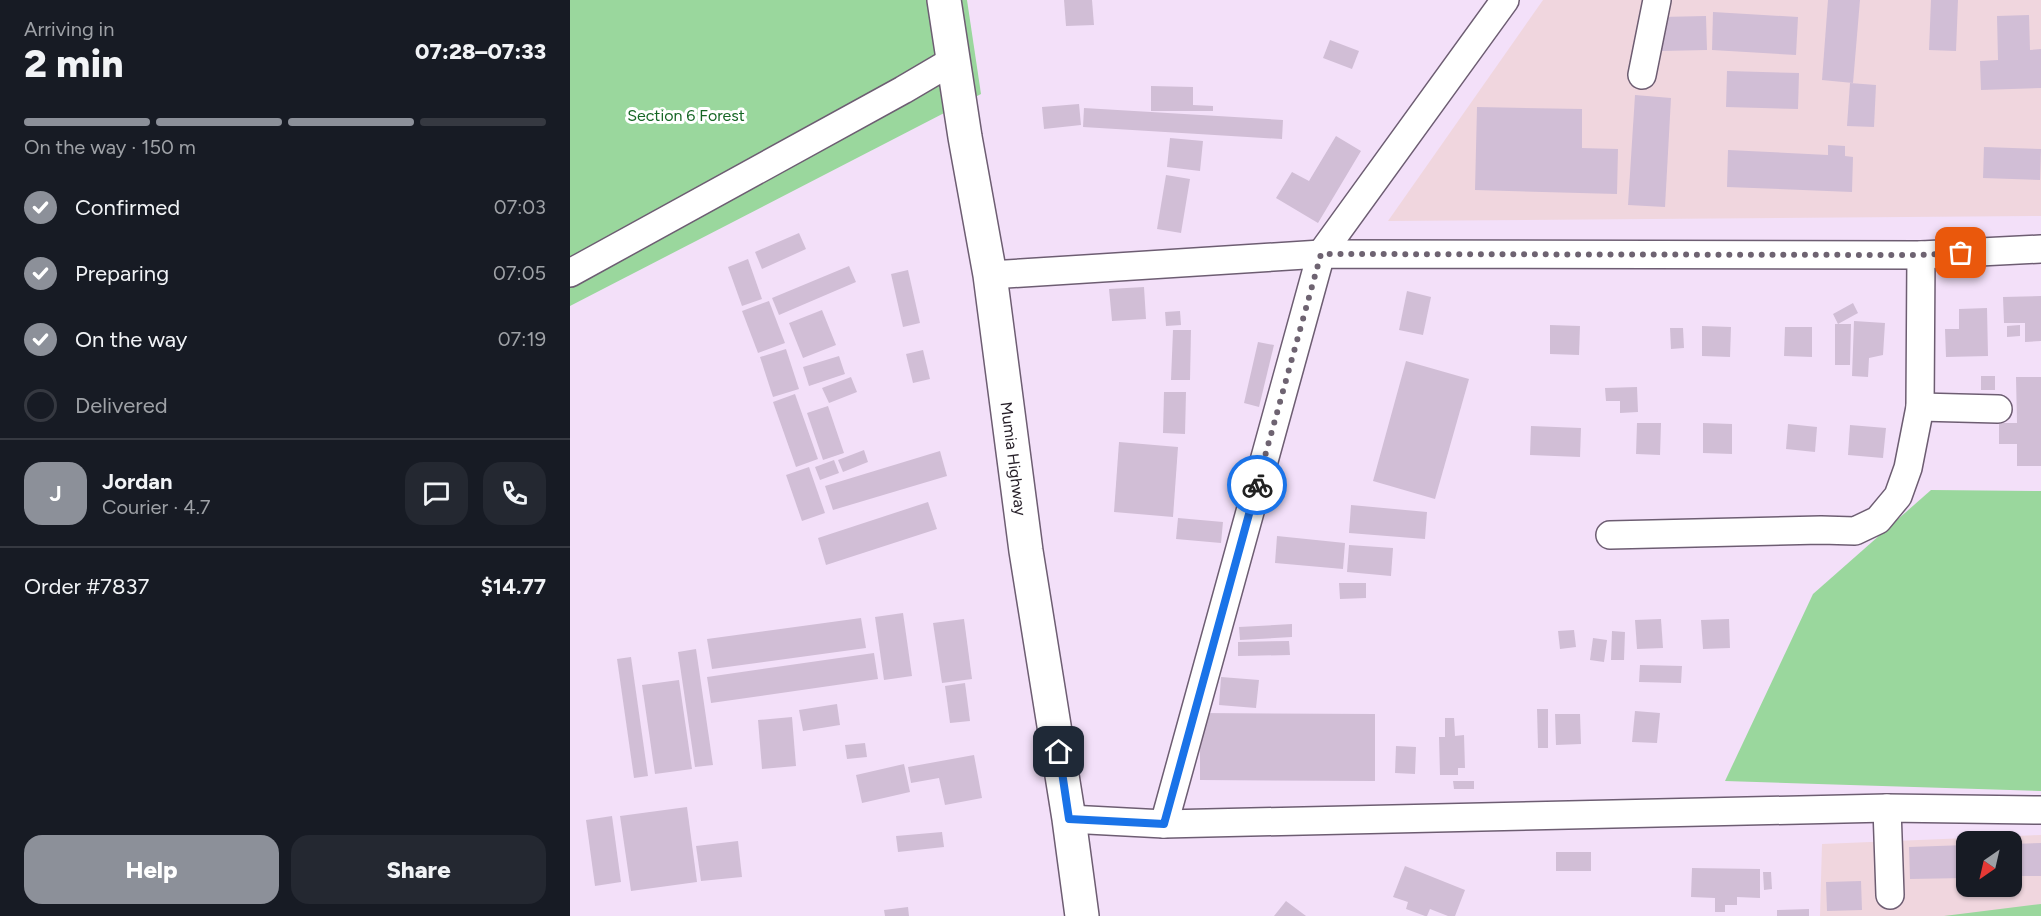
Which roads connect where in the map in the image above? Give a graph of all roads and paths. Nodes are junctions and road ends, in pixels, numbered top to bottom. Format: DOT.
graph roads {
  1 [pos="944,0"];
  2 [pos="1505,0"];
  3 [pos="1657,0"];
  4 [pos="954,60"];
  5 [pos="1642,75"];
  6 [pos="2041,249"];
  7 [pos="1321,254"];
  8 [pos="1921,255"];
  9 [pos="570,273"];
  10 [pos="990,275"];
  11 [pos="1920,408"];
  12 [pos="1998,409"];
  13 [pos="1610,535"];
  14 [pos="1887,808"];
  15 [pos="2041,810"];
  16 [pos="1069,819"];
  17 [pos="1164,824"];
  18 [pos="1890,895"];
  19 [pos="1082,916"];
  1 -- 4 [label="highway, Mumia Highway"];
  2 -- 7 [label="street"];
  3 -- 5 [label="street"];
  4 -- 9 [label="street"];
  4 -- 10 [label="highway, Mumia Highway"];
  6 -- 8 [label="street"];
  7 -- 8 [label="street"];
  7 -- 10 [label="street"];
  7 -- 17 [label="street"];
  8 -- 11 [label="street"];
  10 -- 16 [label="highway, Mumia Highway"];
  11 -- 12 [label="street"];
  11 -- 13 [label="street"];
  14 -- 15 [label="street"];
  14 -- 17 [label="street"];
  14 -- 18 [label="street"];
  16 -- 17 [label="street"];
  16 -- 19 [label="highway, Mumia Highway"];
}
